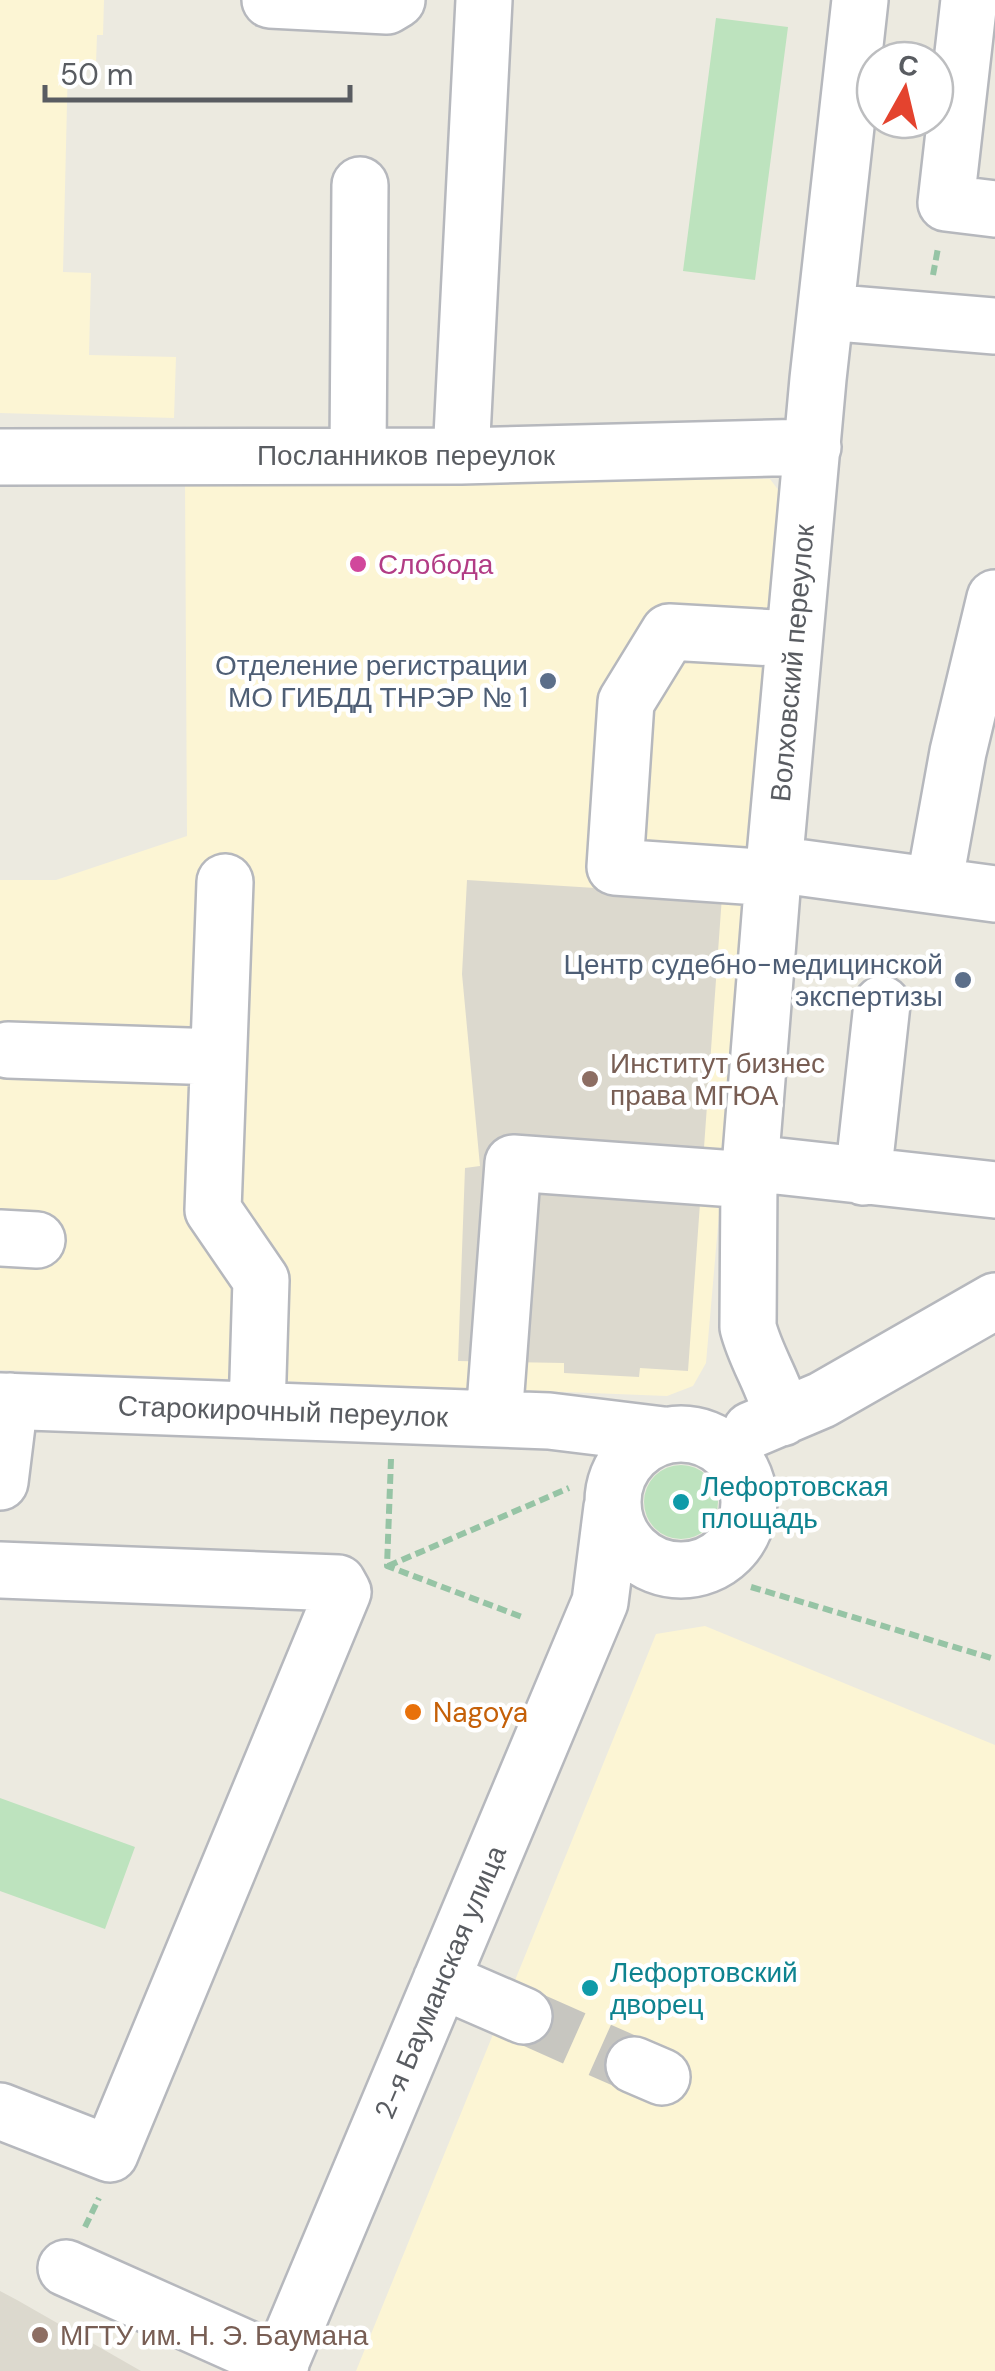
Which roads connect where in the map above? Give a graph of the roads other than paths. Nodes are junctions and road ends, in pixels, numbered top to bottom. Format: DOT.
graph roads {
  1 [pos="270,0"];
  2 [pos="397,0"];
  3 [pos="484,0"];
  4 [pos="860,0"];
  5 [pos="970,0"];
  6 [pos="360,186"];
  7 [pos="971,206"];
  8 [pos="826,312"];
  9 [pos="995,326"];
  10 [pos="813,447"];
  11 [pos="358,456"];
  12 [pos="460,456"];
  13 [pos="0,457"];
  14 [pos="995,598"];
  15 [pos="793,640"];
  16 [pos="976,755"];
  17 [pos="774,871"];
  18 [pos="225,882"];
  19 [pos="934,885"];
  20 [pos="995,894"];
  21 [pos="882,1004"];
  22 [pos="8,1050"];
  23 [pos="218,1057"];
  24 [pos="750,1172"];
  25 [pos="864,1176"];
  26 [pos="995,1190"];
  27 [pos="995,1300"];
  28 [pos="5,1401"];
  29 [pos="802,1409"];
  30 [pos="256,1410"];
  31 [pos="494,1419"];
  32 [pos="566,1424"];
  33 [pos="687,1438"];
  34 [pos="0,1482"];
  35 [pos="600,1492"];
  36 [pos="747,1520"];
  37 [pos="662,1567"];
  38 [pos="0,1570"];
  39 [pos="604,1593"];
  40 [pos="441,1980"];
  41 [pos="524,2016"];
  42 [pos="0,2111"];
  43 [pos="66,2268"];
  44 [pos="279,2367"];
  1 -- 2 [label="street"];
  3 -- 12 [label="street"];
  4 -- 8 [label="street, Волховский переулок"];
  5 -- 7 [label="street"];
  6 -- 11 [label="street"];
  8 -- 9 [label="street"];
  8 -- 10 [label="street, Волховский переулок"];
  10 -- 12 [label="street, Посланников переулок"];
  10 -- 15 [label="street, Волховский переулок"];
  11 -- 12 [label="street, Посланников переулок"];
  11 -- 13 [label="street, Посланников переулок"];
  14 -- 16 [label="street"];
  15 -- 17 [label="street, Волховский переулок"];
  15 -- 17 [label="street"];
  16 -- 19 [label="street"];
  17 -- 19 [label="street"];
  17 -- 24 [label="street, Волховский переулок"];
  18 -- 23 [label="street"];
  19 -- 20 [label="street"];
  21 -- 25 [label="street"];
  22 -- 23 [label="street"];
  23 -- 30 [label="street"];
  24 -- 25 [label="street"];
  24 -- 29 [label="street, Волховский переулок"];
  24 -- 31 [label="street"];
  25 -- 26 [label="street"];
  27 -- 29 [label="street"];
  28 -- 30 [label="street, Старокирочный переулок"];
  28 -- 34 [label="street"];
  29 -- 33 [label="street"];
  29 -- 36 [label="street"];
  30 -- 31 [label="street, Старокирочный переулок"];
  31 -- 32 [label="street, Старокирочный переулок"];
  32 -- 33 [label="street, Старокирочный переулок"];
  32 -- 35 [label="street"];
  33 -- 35 [label="street"];
  33 -- 36 [label="street"];
  35 -- 37 [label="street"];
  35 -- 39 [label="street, 2-я Бауманская улица"];
  36 -- 37 [label="street"];
  37 -- 39 [label="street"];
  38 -- 42 [label="street"];
  39 -- 40 [label="street, 2-я Бауманская улица"];
  40 -- 41 [label="street"];
  40 -- 44 [label="street, 2-я Бауманская улица"];
  43 -- 44 [label="street"];
}
